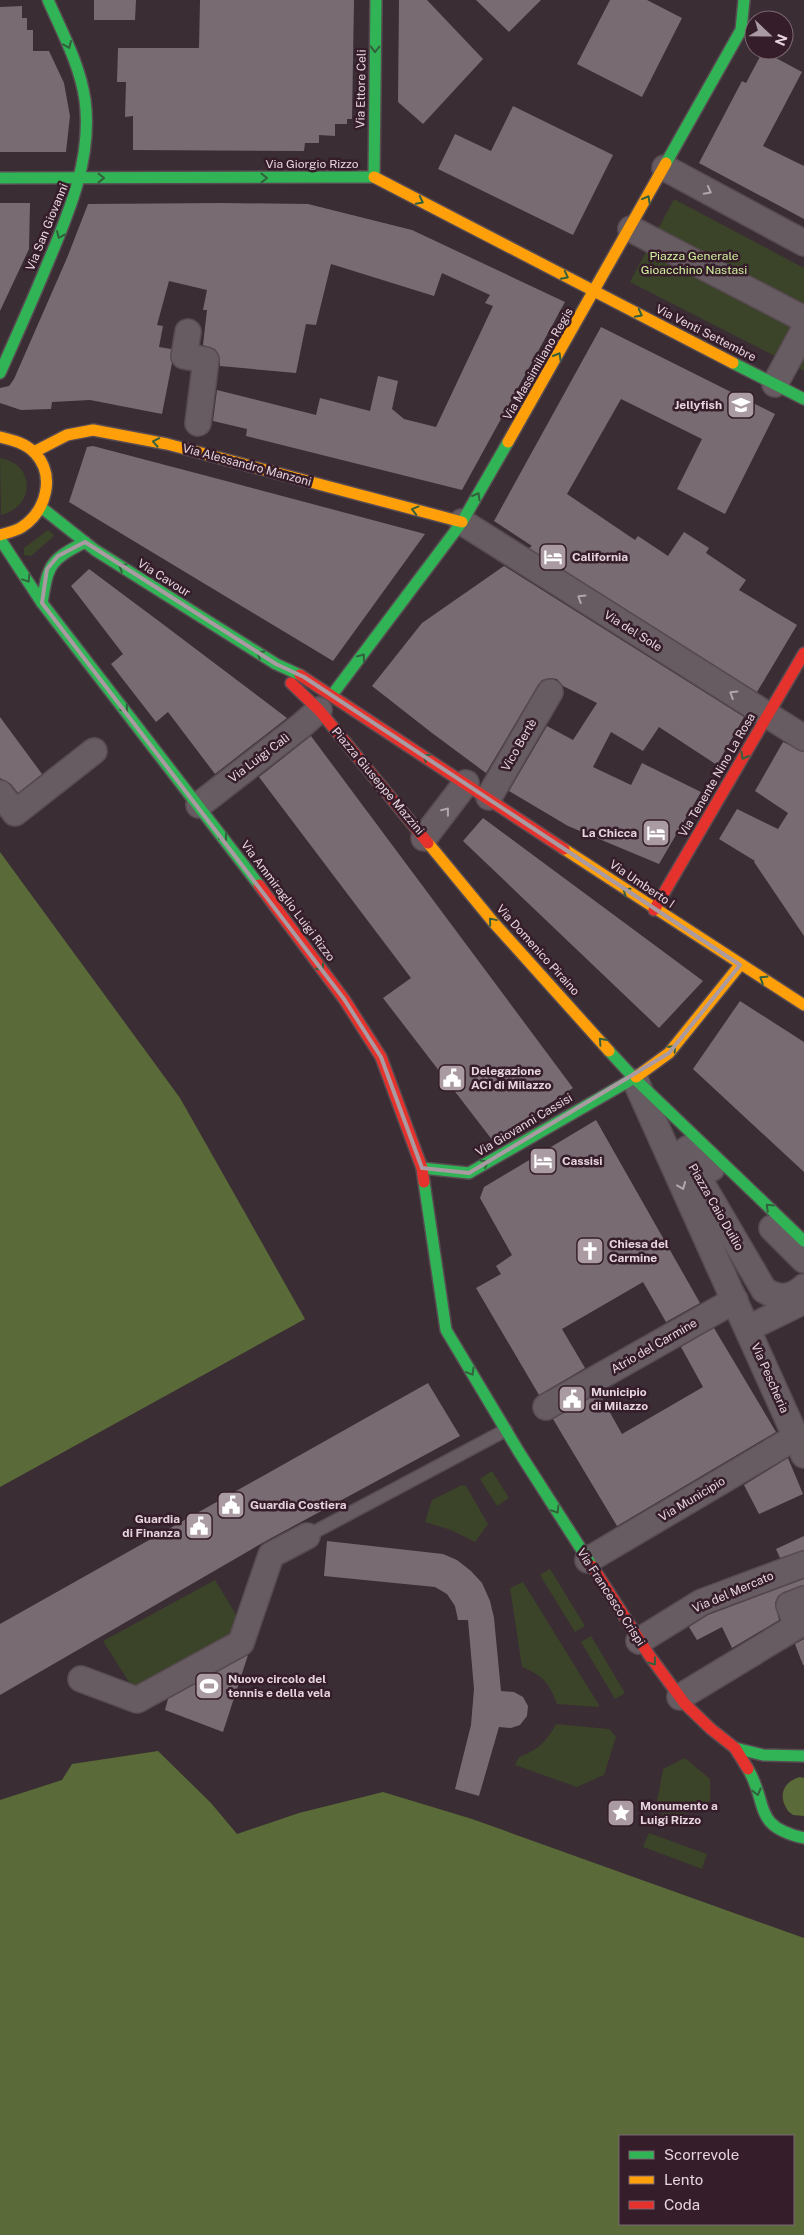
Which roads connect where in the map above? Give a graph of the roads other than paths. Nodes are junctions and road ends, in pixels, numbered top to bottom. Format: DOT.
graph roads {
  1 [pos="48,0"];
  2 [pos="376,0"];
  3 [pos="744,0"];
  4 [pos="756,4"];
  5 [pos="741,30"];
  6 [pos="665,168"];
  7 [pos="374,177"];
  8 [pos="0,178"];
  9 [pos="81,178"];
  10 [pos="631,228"];
  11 [pos="804,242"];
  12 [pos="596,291"];
  13 [pos="804,319"];
  14 [pos="804,330"];
  15 [pos="188,332"];
  16 [pos="0,373"];
  17 [pos="775,384"];
  18 [pos="804,399"];
  19 [pos="198,423"];
  20 [pos="0,437"];
  21 [pos="34,452"];
  22 [pos="42,508"];
  23 [pos="462,522"];
  24 [pos="0,535"];
  25 [pos="0,539"];
  26 [pos="86,542"];
  27 [pos="42,603"];
  28 [pos="804,654"];
  29 [pos="276,664"];
  30 [pos="550,692"];
  31 [pos="326,703"];
  32 [pos="767,716"];
  33 [pos="804,738"];
  34 [pos="94,751"];
  35 [pos="466,783"];
  36 [pos="0,793"];
  37 [pos="488,798"];
  38 [pos="199,806"];
  39 [pos="424,838"];
  40 [pos="654,910"];
  41 [pos="740,965"];
  42 [pos="804,1005"];
  43 [pos="634,1078"];
  44 [pos="701,1142"];
  45 [pos="671,1159"];
  46 [pos="422,1168"];
  47 [pos="804,1241"];
  48 [pos="804,1260"];
  49 [pos="804,1287"];
  50 [pos="735,1300"];
  51 [pos="804,1301"];
  52 [pos="749,1328"];
  53 [pos="446,1330"];
  54 [pos="546,1407"];
  55 [pos="506,1430"];
  56 [pos="800,1446"];
  57 [pos="307,1536"];
  58 [pos="588,1560"];
  59 [pos="804,1564"];
  60 [pos="804,1599"];
  61 [pos="639,1641"];
  62 [pos="81,1679"];
  63 [pos="680,1697"];
  64 [pos="735,1748"];
  65 [pos="804,1756"];
  66 [pos="804,1838"];
  1 -- 9 [label="street, Via San Giovanni, one-way"];
  2 -- 7 [label="street, Via Ettore Celi, one-way"];
  3 -- 5 [label="street, Via Massimiliano Regis"];
  4 -- 5 [label="street, Via Massimiliano Regis"];
  5 -- 6 [label="street, Via Massimiliano Regis"];
  10 -- 6 [label="street, Via Massimiliano Regis, one-way"];
  6 -- 11 [label="street, one-way"];
  9 -- 7 [label="street, Via Giorgio Rizzo, one-way"];
  7 -- 12 [label="street, Via Giorgio Rizzo, one-way"];
  8 -- 9 [label="street, Via Giorgio Rizzo"];
  9 -- 16 [label="street, Via San Giovanni, one-way"];
  10 -- 12 [label="street, Via Massimiliano Regis"];
  10 -- 13 [label="street"];
  12 -- 17 [label="street, Via Venti Settembre, one-way"];
  23 -- 12 [label="street, Via Massimiliano Regis, one-way"];
  14 -- 17 [label="street"];
  15 -- 19 [label="street"];
  17 -- 18 [label="street, Via Venti Settembre"];
  20 -- 21 [label="street"];
  21 -- 22 [label="street"];
  23 -- 21 [label="street, Via Alessandro Manzoni, one-way"];
  22 -- 24 [label="street"];
  22 -- 26 [label="street, Via Cavour"];
  31 -- 23 [label="street, Via Massimiliano Regis, one-way"];
  32 -- 23 [label="street, Via del Sole, one-way"];
  25 -- 27 [label="street, Via Ammiraglio Luigi Rizzo, one-way"];
  26 -- 27 [label="street"];
  29 -- 26 [label="street, Via Cavour, one-way"];
  27 -- 38 [label="street, Via Ammiraglio Luigi Rizzo, one-way"];
  28 -- 32 [label="street, Via Tenente Nino La Rosa"];
  29 -- 31 [label="street, Via Cavour"];
  29 -- 31 [label="street, Via Cavour"];
  30 -- 37 [label="street, Vico Bertè"];
  35 -- 31 [label="street, one-way"];
  31 -- 38 [label="street, Via Luigi Calì"];
  31 -- 39 [label="street, Piazza Giuseppe Mazzini"];
  32 -- 33 [label="street, Via del Sole"];
  32 -- 40 [label="street, Via Tenente Nino La Rosa, one-way"];
  34 -- 36 [label="street"];
  35 -- 37 [label="street, Via Umberto I"];
  39 -- 35 [label="street, Piazza Giuseppe Mazzini, one-way"];
  40 -- 37 [label="street, Via Umberto I, one-way"];
  38 -- 46 [label="street, Via Ammiraglio Luigi Rizzo, one-way"];
  43 -- 39 [label="street, Via Domenico Piraino, one-way"];
  40 -- 41 [label="street, Via Umberto I"];
  42 -- 41 [label="street, Via Umberto I, one-way"];
  43 -- 41 [label="street, Via Giovanni Cassisi, one-way"];
  43 -- 44 [label="street, Piazza Caio Duilio"];
  43 -- 45 [label="street, Piazza Caio Duilio"];
  46 -- 43 [label="street, Via Giovanni Cassisi, one-way"];
  44 -- 45 [label="street, Piazza Caio Duilio"];
  47 -- 44 [label="street, Piazza Caio Duilio, one-way"];
  45 -- 50 [label="street, Piazza Caio Duilio, one-way"];
  46 -- 53 [label="street, Via Ammiraglio Luigi Rizzo"];
  48 -- 49 [label="street, Piazza Caio Duilio"];
  50 -- 52 [label="street, Piazza Caio Duilio"];
  50 -- 54 [label="street, Atrio del Carmine"];
  51 -- 52 [label="street"];
  52 -- 56 [label="street, Via Pescheria"];
  53 -- 55 [label="street, Via Francesco Crispi, one-way"];
  55 -- 57 [label="lane"];
  55 -- 58 [label="street, Via Francesco Crispi, one-way"];
  56 -- 58 [label="street, Via Municipio"];
  57 -- 62 [label="street"];
  58 -- 61 [label="street, Via Francesco Crispi"];
  59 -- 61 [label="street, Via del Mercato"];
  60 -- 63 [label="street"];
  61 -- 63 [label="street, Via Francesco Crispi, one-way"];
  63 -- 64 [label="street, Via Francesco Crispi"];
  64 -- 65 [label="street"];
  64 -- 66 [label="street, one-way"];
}
